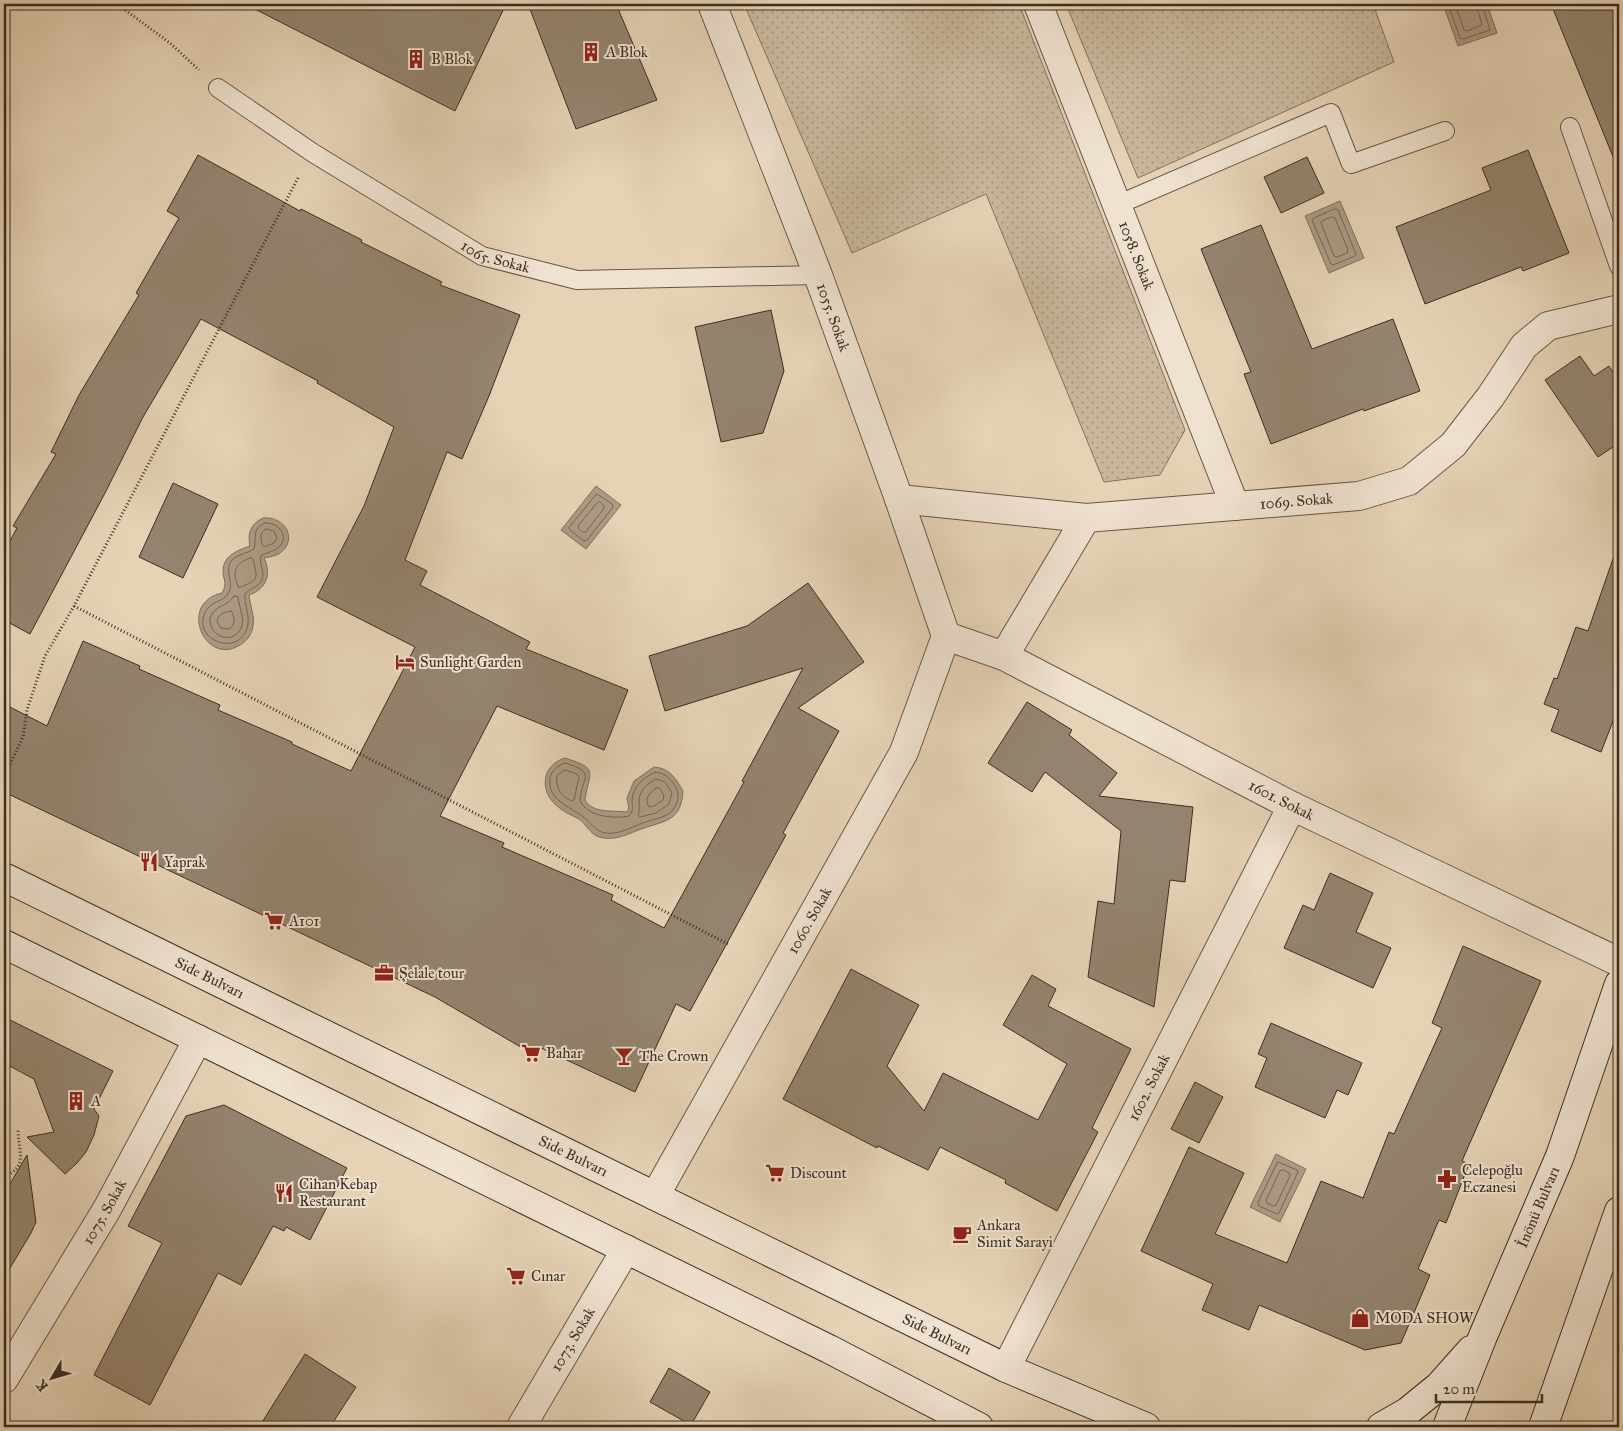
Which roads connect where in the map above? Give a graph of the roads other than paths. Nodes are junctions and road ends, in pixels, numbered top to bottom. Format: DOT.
graph roads {
  1 [pos="712,4"];
  2 [pos="1038,4"];
  3 [pos="218,88"];
  4 [pos="1570,126"];
  5 [pos="1445,131"];
  6 [pos="1117,205"];
  7 [pos="1619,266"];
  8 [pos="818,276"];
  9 [pos="1619,309"];
  10 [pos="899,499"];
  11 [pos="1235,506"];
  12 [pos="1086,518"];
  13 [pos="946,636"];
  14 [pos="1004,656"];
  15 [pos="1292,806"];
  16 [pos="4,877"];
  17 [pos="4,944"];
  18 [pos="1619,962"];
  19 [pos="1619,984"];
  20 [pos="198,1039"];
  21 [pos="655,1196"];
  22 [pos="1619,1211"];
  23 [pos="626,1249"];
  24 [pos="1483,1336"];
  25 [pos="1006,1368"];
  26 [pos="4,1379"];
  27 [pos="520,1427"];
  28 [pos="979,1427"];
  29 [pos="1146,1427"];
  30 [pos="1382,1427"];
  31 [pos="1447,1427"];
  32 [pos="1543,1427"];
  1 -- 8 [label="street, 1055. Sokak"];
  2 -- 6 [label="street, 1058. Sokak"];
  3 -- 8 [label="lane, 1065. Sokak"];
  4 -- 7 [label="lane"];
  5 -- 6 [label="lane"];
  6 -- 11 [label="street, 1058. Sokak"];
  8 -- 10 [label="street, 1055. Sokak"];
  9 -- 11 [label="street, 1069. Sokak"];
  10 -- 12 [label="street, 1069. Sokak"];
  10 -- 13 [label="street, 1055. Sokak"];
  11 -- 12 [label="street, 1069. Sokak"];
  12 -- 14 [label="street"];
  13 -- 14 [label="street, 1601. Sokak"];
  13 -- 21 [label="street, 1060. Sokak"];
  14 -- 15 [label="street, 1601. Sokak"];
  15 -- 18 [label="street, 1601. Sokak"];
  15 -- 25 [label="street, 1602. Sokak"];
  16 -- 21 [label="street, Side Bulvarı"];
  17 -- 20 [label="street"];
  19 -- 24 [label="street, İnönü Bulvarı"];
  20 -- 23 [label="street"];
  20 -- 26 [label="street, 1075. Sokak"];
  21 -- 25 [label="street, Side Bulvarı"];
  22 -- 32 [label="street"];
  23 -- 27 [label="street, 1073. Sokak"];
  23 -- 28 [label="street"];
  24 -- 30 [label="street"];
  24 -- 31 [label="street, İnönü Bulvarı"];
  25 -- 29 [label="street, Side Bulvarı"];
}
